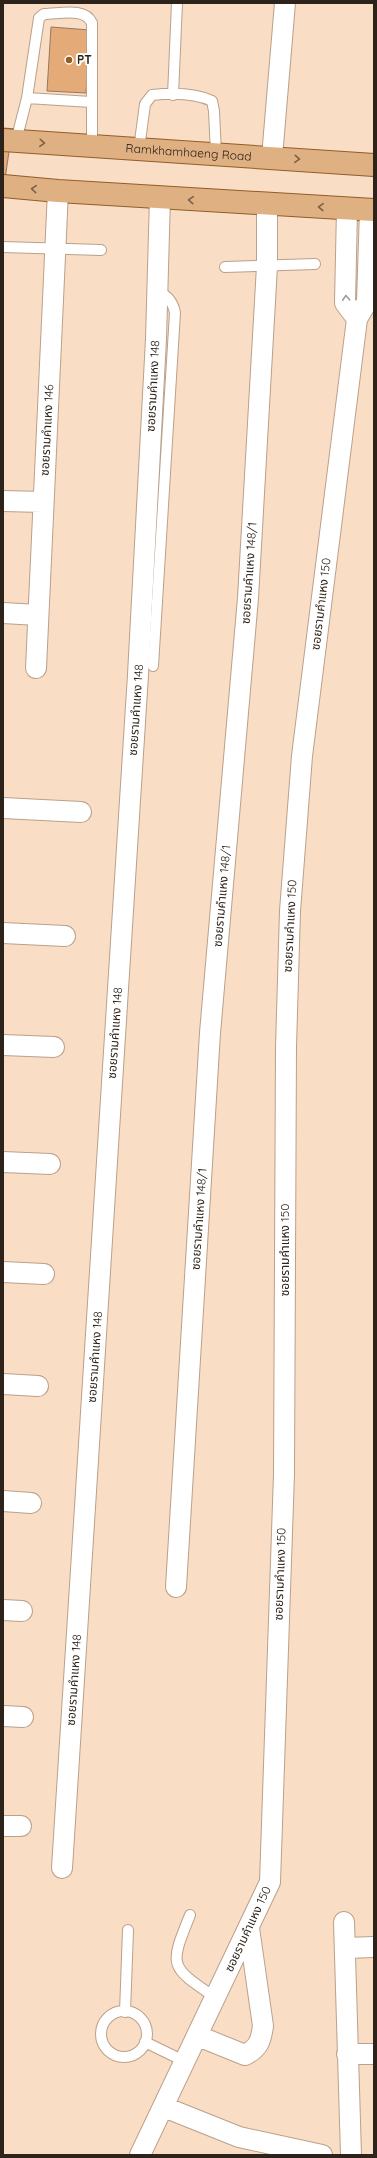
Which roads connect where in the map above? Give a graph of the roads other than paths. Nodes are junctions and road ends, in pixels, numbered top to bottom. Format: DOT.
graph roads {
  1 [pos="177,3"];
  2 [pos="285,3"];
  3 [pos="173,95"];
  4 [pos="27,98"];
  5 [pos="91,102"];
  6 [pos="10,140"];
  7 [pos="92,146"];
  8 [pos="139,149"];
  9 [pos="216,154"];
  10 [pos="272,157"];
  11 [pos="374,165"];
  12 [pos="3,186"];
  13 [pos="58,191"];
  14 [pos="160,198"];
  15 [pos="267,204"];
  16 [pos="347,209"];
  17 [pos="372,210"];
  18 [pos="3,247"];
  19 [pos="55,248"];
  20 [pos="101,250"];
  21 [pos="315,264"];
  22 [pos="267,266"];
  23 [pos="225,267"];
  24 [pos="157,290"];
  25 [pos="357,319"];
  26 [pos="3,501"];
  27 [pos="43,502"];
  28 [pos="3,613"];
  29 [pos="38,615"];
  30 [pos="153,666"];
  31 [pos="36,668"];
  32 [pos="3,808"];
  33 [pos="81,812"];
  34 [pos="3,932"];
  35 [pos="65,936"];
  36 [pos="3,1045"];
  37 [pos="54,1047"];
  38 [pos="3,1162"];
  39 [pos="50,1164"];
  40 [pos="3,1272"];
  41 [pos="44,1274"];
  42 [pos="3,1384"];
  43 [pos="38,1386"];
  44 [pos="3,1501"];
  45 [pos="31,1503"];
  46 [pos="176,1587"];
  47 [pos="3,1716"];
  48 [pos="23,1717"];
  49 [pos="62,1868"];
  50 [pos="190,1915"];
  51 [pos="344,1922"];
  52 [pos="249,1928"];
  53 [pos="128,1930"];
  54 [pos="374,1947"];
  55 [pos="346,1948"];
  56 [pos="216,1998"];
  57 [pos="126,2012"];
  58 [pos="198,2036"];
  59 [pos="145,2042"];
  60 [pos="347,2054"];
  61 [pos="374,2054"];
  62 [pos="186,2062"];
  63 [pos="164,2107"];
  64 [pos="294,2152"];
  65 [pos="140,2155"];
  66 [pos="322,2155"];
  67 [pos="351,2155"];
  1 -- 3 [label="lane"];
  2 -- 10 [label="street"];
  3 -- 8 [label="lane"];
  3 -- 9 [label="lane"];
  4 -- 5 [label="lane"];
  4 -- 5 [label="lane"];
  4 -- 6 [label="lane"];
  5 -- 7 [label="lane"];
  6 -- 7 [label="main road, Ramkhamhaeng Road, one-way"];
  7 -- 8 [label="main road, Ramkhamhaeng Road"];
  8 -- 9 [label="main road, Ramkhamhaeng Road"];
  9 -- 10 [label="main road, Ramkhamhaeng Road"];
  10 -- 11 [label="main road, Ramkhamhaeng Road, one-way"];
  13 -- 12 [label="main road, one-way"];
  13 -- 14 [label="main road"];
  13 -- 19 [label="street, ซอยรามคำแหง 146"];
  15 -- 14 [label="main road, one-way"];
  14 -- 24 [label="street, ซอยรามคำแหง 148"];
  16 -- 15 [label="main road, one-way"];
  15 -- 22 [label="street, ซอยรามคำแหง 148/1"];
  16 -- 17 [label="main road"];
  25 -- 16 [label="street, one-way"];
  17 -- 25 [label="street, ซอยรามคำแหง 150"];
  18 -- 19 [label="lane"];
  19 -- 20 [label="lane"];
  19 -- 27 [label="street, ซอยรามคำแหง 146"];
  21 -- 22 [label="lane"];
  22 -- 23 [label="lane"];
  22 -- 46 [label="street, ซอยรามคำแหง 148/1"];
  24 -- 30 [label="lane"];
  24 -- 49 [label="street, ซอยรามคำแหง 148"];
  25 -- 52 [label="street, ซอยรามคำแหง 150"];
  26 -- 27 [label="street"];
  27 -- 29 [label="street, ซอยรามคำแหง 146"];
  28 -- 29 [label="street"];
  29 -- 31 [label="street, ซอยรามคำแหง 146"];
  32 -- 33 [label="street"];
  34 -- 35 [label="street"];
  36 -- 37 [label="street"];
  38 -- 39 [label="street"];
  40 -- 41 [label="street"];
  42 -- 43 [label="street"];
  44 -- 45 [label="street"];
  47 -- 48 [label="street"];
  50 -- 56 [label="lane"];
  51 -- 55 [label="street"];
  52 -- 56 [label="street, ซอยรามคำแหง 150"];
  52 -- 58 [label="street"];
  53 -- 57 [label="lane"];
  54 -- 55 [label="street"];
  55 -- 60 [label="street"];
  56 -- 58 [label="street, ซอยรามคำแหง 150"];
  57 -- 59 [label="lane"];
  57 -- 59 [label="lane"];
  58 -- 62 [label="street, ซอยรามคำแหง 150"];
  59 -- 62 [label="lane"];
  60 -- 61 [label="street"];
  60 -- 67 [label="street"];
  62 -- 63 [label="street, ซอยรามคำแหง 150"];
  63 -- 64 [label="street"];
  63 -- 65 [label="street, ซอยรามคำแหง 150"];
  64 -- 66 [label="street"];
}
